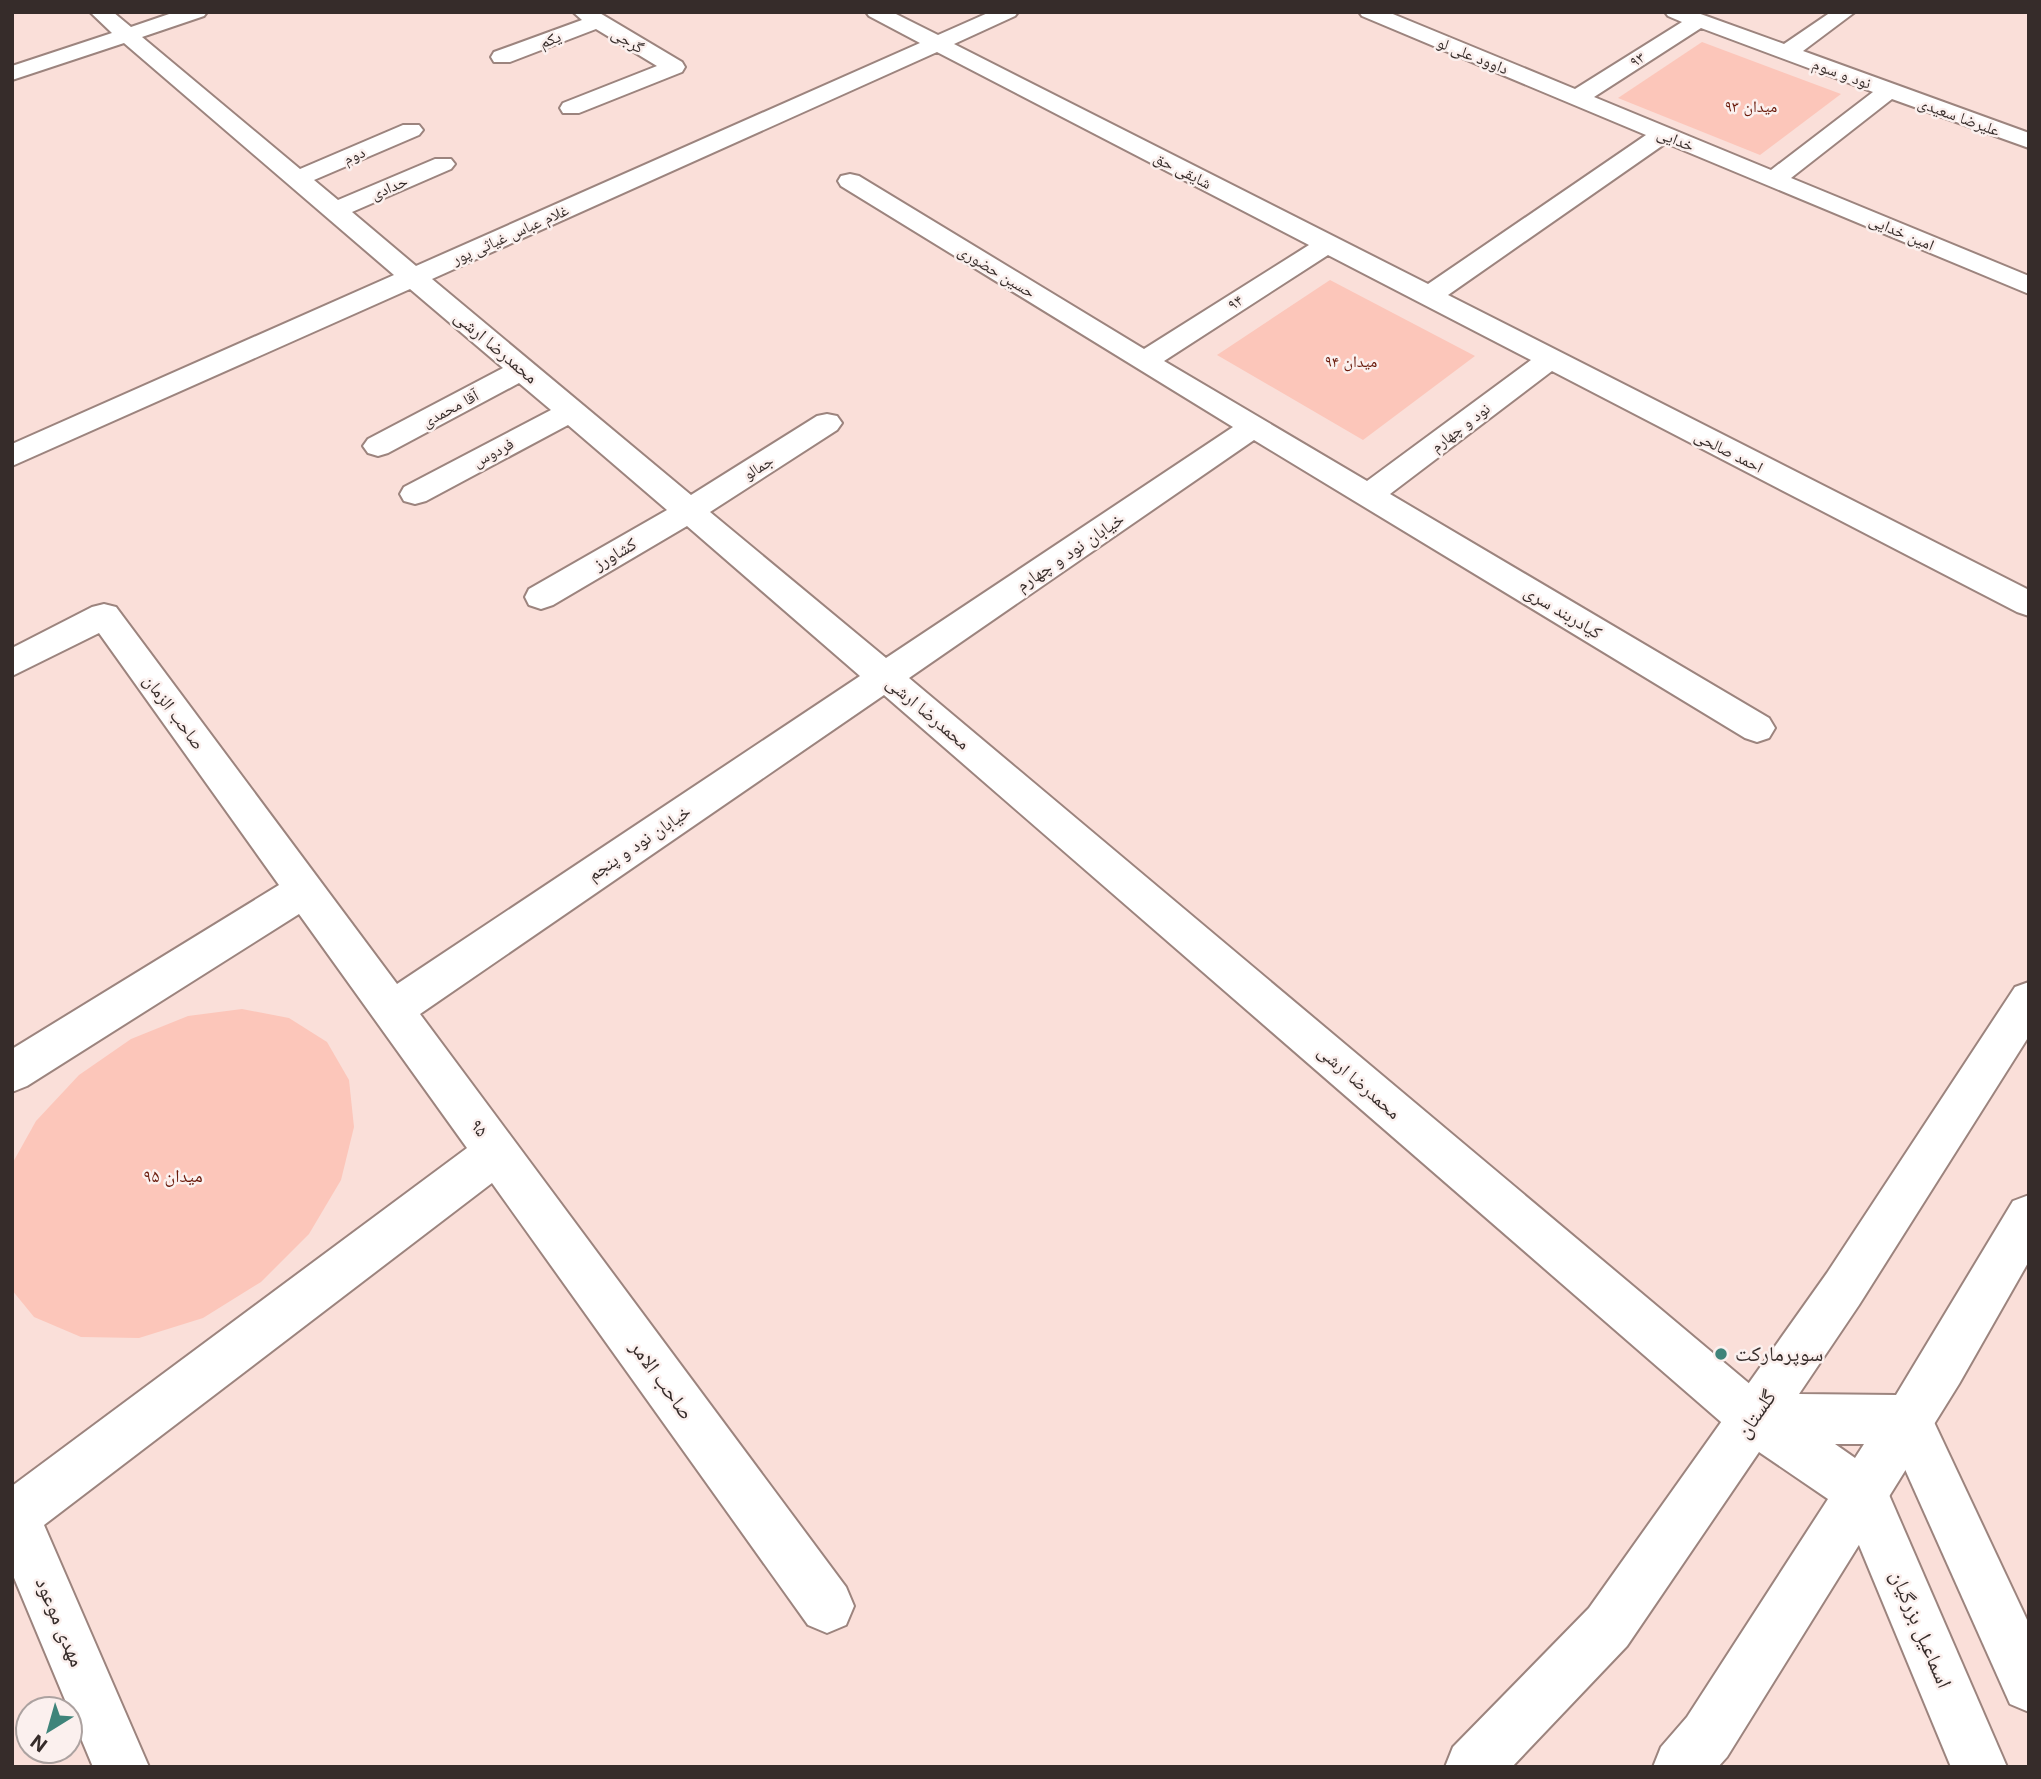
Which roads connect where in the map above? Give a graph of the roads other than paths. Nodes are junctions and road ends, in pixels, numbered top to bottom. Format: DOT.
graph roads {
  1 [pos="100,12"];
  2 [pos="197,12"];
  3 [pos="876,12"];
  4 [pos="1007,12"];
  5 [pos="1369,12"];
  6 [pos="1675,12"];
  7 [pos="1845,12"];
  8 [pos="590,17"];
  9 [pos="1698,21"];
  10 [pos="128,36"];
  11 [pos="937,44"];
  12 [pos="1786,53"];
  13 [pos="502,57"];
  14 [pos="12,73"];
  15 [pos="1889,90"];
  16 [pos="1577,98"];
  17 [pos="571,108"];
  18 [pos="411,130"];
  19 [pos="1664,134"];
  20 [pos="2029,141"];
  21 [pos="443,164"];
  22 [pos="297,179"];
  23 [pos="1775,179"];
  24 [pos="850,181"];
  25 [pos="334,211"];
  26 [pos="1327,244"];
  27 [pos="413,277"];
  28 [pos="2029,286"];
  29 [pos="1429,296"];
  30 [pos="1550,359"];
  31 [pos="1144,361"];
  32 [pos="523,369"];
  33 [pos="571,411"];
  34 [pos="827,424"];
  35 [pos="1255,426"];
  36 [pos="378,446"];
  37 [pos="12,456"];
  38 [pos="415,494"];
  39 [pos="1369,495"];
  40 [pos="689,511"];
  41 [pos="541,597"];
  42 [pos="2029,604"];
  43 [pos="12,663"];
  44 [pos="885,677"];
  45 [pos="1757,728"];
  46 [pos="306,890"];
  47 [pos="2029,1000"];
  48 [pos="393,1010"];
  49 [pos="12,1072"];
  50 [pos="497,1153"];
  51 [pos="2029,1217"];
  52 [pos="1753,1418"];
  53 [pos="1908,1420"];
  54 [pos="1862,1492"];
  55 [pos="13,1514"];
  56 [pos="827,1606"];
  57 [pos="2024,1664"];
  58 [pos="121,1767"];
  59 [pos="1473,1767"];
  60 [pos="1681,1767"];
  61 [pos="1979,1767"];
  1 -- 10 [label="street, محمدرضا ارشی"];
  2 -- 10 [label="street"];
  3 -- 11 [label="street, شایقی حق"];
  4 -- 11 [label="street, غلام عباس غیاثی ‌پور"];
  5 -- 16 [label="street, داوود علی لو"];
  6 -- 9 [label="street, نود و سوم"];
  7 -- 12 [label="street"];
  8 -- 13 [label="street, یکم"];
  8 -- 17 [label="street, گرجی"];
  9 -- 12 [label="street, نود و سوم"];
  9 -- 16 [label="street, ۹۳"];
  10 -- 14 [label="street"];
  10 -- 22 [label="street, محمدرضا ارشی"];
  11 -- 26 [label="street, شایقی حق"];
  11 -- 27 [label="street, غلام عباس غیاثی ‌پور"];
  12 -- 15 [label="street, نود و سوم"];
  15 -- 20 [label="street, علیرضا سعیدی"];
  15 -- 23 [label="street, نود و سوم"];
  16 -- 19 [label="street, خدایی"];
  18 -- 22 [label="street, دوم"];
  19 -- 23 [label="street, خدایی"];
  19 -- 29 [label="street"];
  21 -- 25 [label="street, حدادی"];
  22 -- 25 [label="street, محمدرضا ارشی"];
  23 -- 28 [label="street, امین خدایی"];
  24 -- 31 [label="street, حسین حضوری"];
  25 -- 27 [label="street, محمدرضا ارشی"];
  26 -- 29 [label="street, شایقی حق"];
  26 -- 31 [label="street, ۹۴"];
  27 -- 32 [label="street, محمدرضا ارشی"];
  27 -- 37 [label="street, غلام عباس غیاثی ‌پور"];
  29 -- 30 [label="street, احمد صالحی"];
  30 -- 39 [label="street, نود و چهارم"];
  30 -- 42 [label="street, احمد صالحی"];
  31 -- 35 [label="street, حسین حضوری"];
  32 -- 33 [label="street, محمدرضا ارشی"];
  32 -- 36 [label="street, آقا محمدی"];
  33 -- 38 [label="street, فردوس"];
  33 -- 40 [label="street, محمدرضا ارشی"];
  34 -- 40 [label="street, جمالو"];
  35 -- 39 [label="street, کیادربند سری"];
  35 -- 44 [label="street, خیابان نود و چهارم"];
  39 -- 45 [label="street, کیادربند سری"];
  40 -- 41 [label="street, کشاورز"];
  40 -- 44 [label="street, محمدرضا ارشی"];
  43 -- 46 [label="street, صاحب الزمان"];
  44 -- 48 [label="street, خیابان نود و پنجم"];
  44 -- 52 [label="street, محمدرضا ارشی"];
  46 -- 48 [label="street, ۹۵"];
  46 -- 49 [label="street"];
  47 -- 52 [label="street, گلستان"];
  48 -- 50 [label="street, ۹۵"];
  50 -- 55 [label="street, ۹۵"];
  50 -- 56 [label="street, صاحب الامر"];
  51 -- 53 [label="street"];
  52 -- 53 [label="street"];
  52 -- 54 [label="street, محمدرضا ارشی"];
  52 -- 59 [label="street, گلستان"];
  53 -- 54 [label="street"];
  53 -- 57 [label="street"];
  54 -- 60 [label="street"];
  54 -- 61 [label="street, اسماعیل بزرگیان"];
  55 -- 58 [label="street, مهدی موعود"];
}
